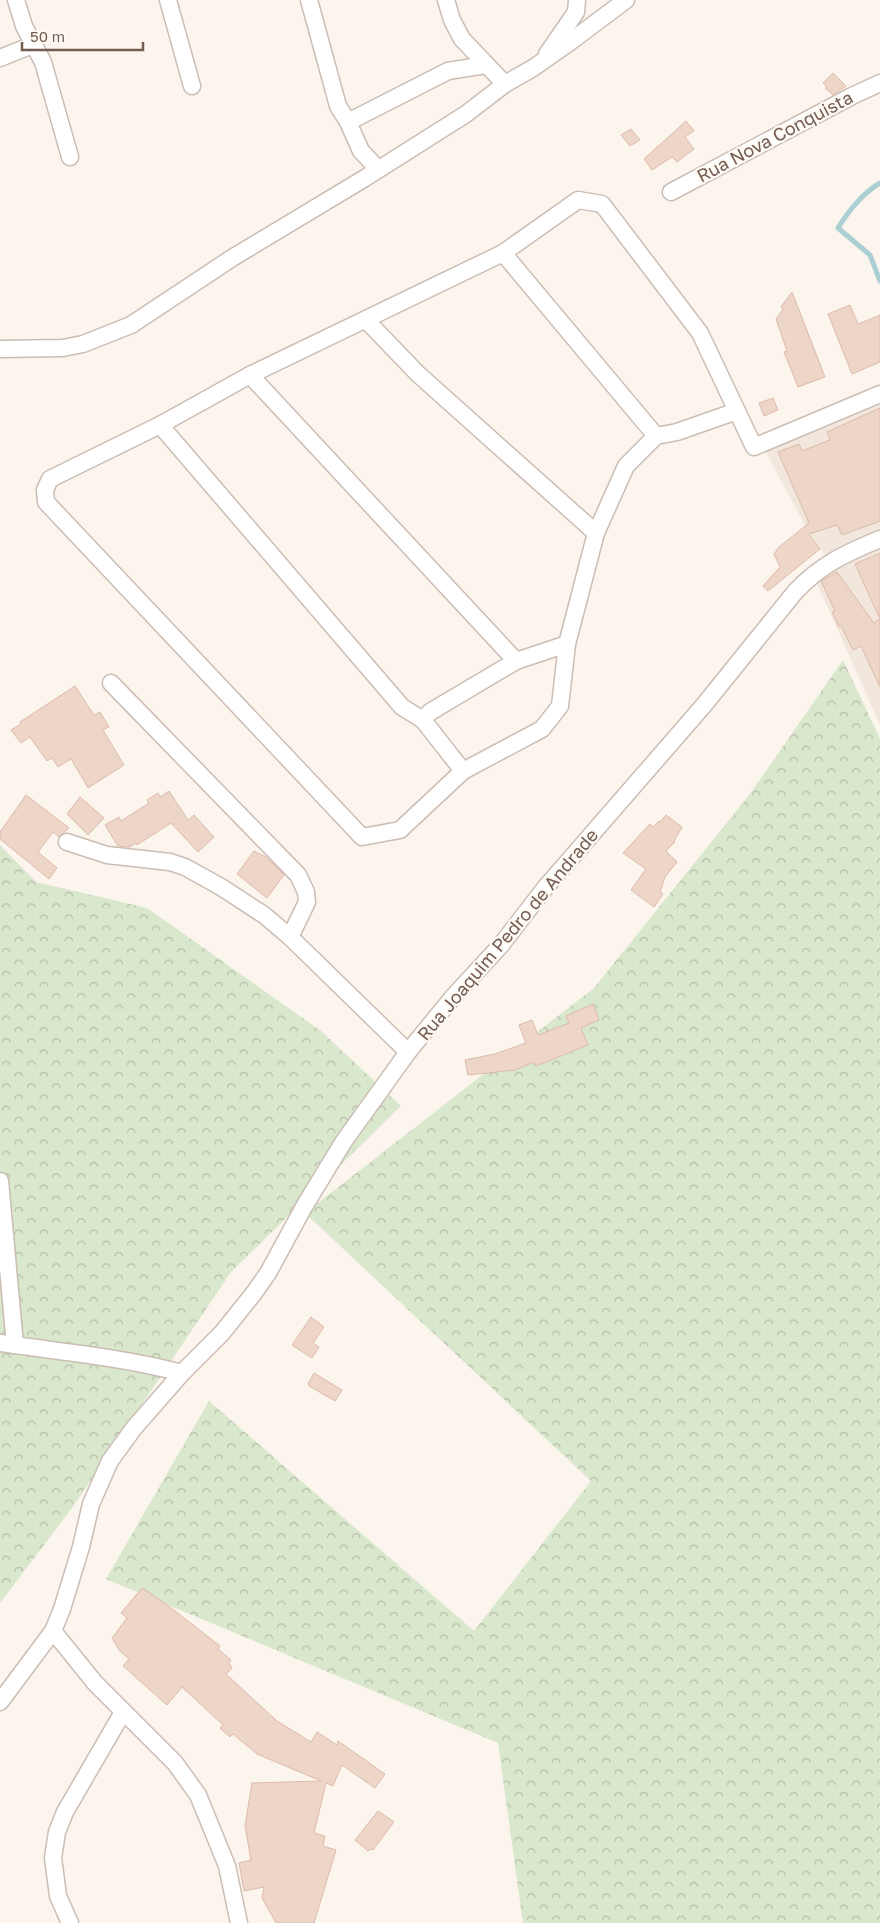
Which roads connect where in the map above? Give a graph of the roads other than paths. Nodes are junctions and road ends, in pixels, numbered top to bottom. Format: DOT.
graph roads {
  1 [pos="16,0"];
  2 [pos="168,0"];
  3 [pos="309,0"];
  4 [pos="446,0"];
  5 [pos="577,0"];
  6 [pos="626,0"];
  7 [pos="34,44"];
  8 [pos="0,58"];
  9 [pos="541,63"];
  10 [pos="486,65"];
  11 [pos="880,83"];
  12 [pos="505,84"];
  13 [pos="192,86"];
  14 [pos="348,122"];
  15 [pos="70,157"];
  16 [pos="378,169"];
  17 [pos="671,192"];
  18 [pos="503,253"];
  19 [pos="366,320"];
  20 [pos="0,349"];
  21 [pos="250,375"];
  22 [pos="880,394"];
  23 [pos="737,411"];
  24 [pos="160,425"];
  25 [pos="656,436"];
  26 [pos="596,533"];
  27 [pos="880,539"];
  28 [pos="567,644"];
  29 [pos="516,661"];
  30 [pos="111,683"];
  31 [pos="423,720"];
  32 [pos="463,772"];
  33 [pos="67,842"];
  34 [pos="290,937"];
  35 [pos="408,1052"];
  36 [pos="0,1181"];
  37 [pos="8,1344"];
  38 [pos="182,1374"];
  39 [pos="53,1631"];
  40 [pos="0,1702"];
  41 [pos="123,1712"];
  42 [pos="70,1923"];
  43 [pos="239,1923"];
  1 -- 7 [label="street"];
  2 -- 13 [label="street"];
  3 -- 14 [label="street"];
  4 -- 10 [label="street"];
  5 -- 9 [label="street"];
  6 -- 9 [label="street"];
  7 -- 8 [label="street"];
  7 -- 15 [label="street"];
  9 -- 12 [label="street"];
  10 -- 12 [label="street"];
  10 -- 14 [label="street"];
  11 -- 17 [label="street, Rua Nova Conquista"];
  12 -- 16 [label="street"];
  14 -- 16 [label="street"];
  16 -- 20 [label="street"];
  18 -- 19 [label="street"];
  18 -- 23 [label="street"];
  18 -- 25 [label="street"];
  19 -- 21 [label="street"];
  19 -- 26 [label="street"];
  21 -- 24 [label="street"];
  21 -- 29 [label="street"];
  22 -- 23 [label="street"];
  23 -- 25 [label="street"];
  24 -- 31 [label="street"];
  24 -- 32 [label="street"];
  25 -- 26 [label="street"];
  26 -- 28 [label="street"];
  27 -- 35 [label="street, Rua Joaquim Pedro de Andrade"];
  28 -- 29 [label="street"];
  28 -- 32 [label="street"];
  29 -- 31 [label="street"];
  30 -- 34 [label="street"];
  31 -- 32 [label="street"];
  33 -- 34 [label="street"];
  34 -- 35 [label="street"];
  35 -- 38 [label="street, Rua Joaquim Pedro de Andrade"];
  36 -- 37 [label="street"];
  37 -- 38 [label="street"];
  38 -- 39 [label="street, Rua Joaquim Pedro de Andrade"];
  39 -- 40 [label="street, Rua Joaquim Pedro de Andrade"];
  39 -- 41 [label="street"];
  41 -- 42 [label="street"];
  41 -- 43 [label="street"];
}
